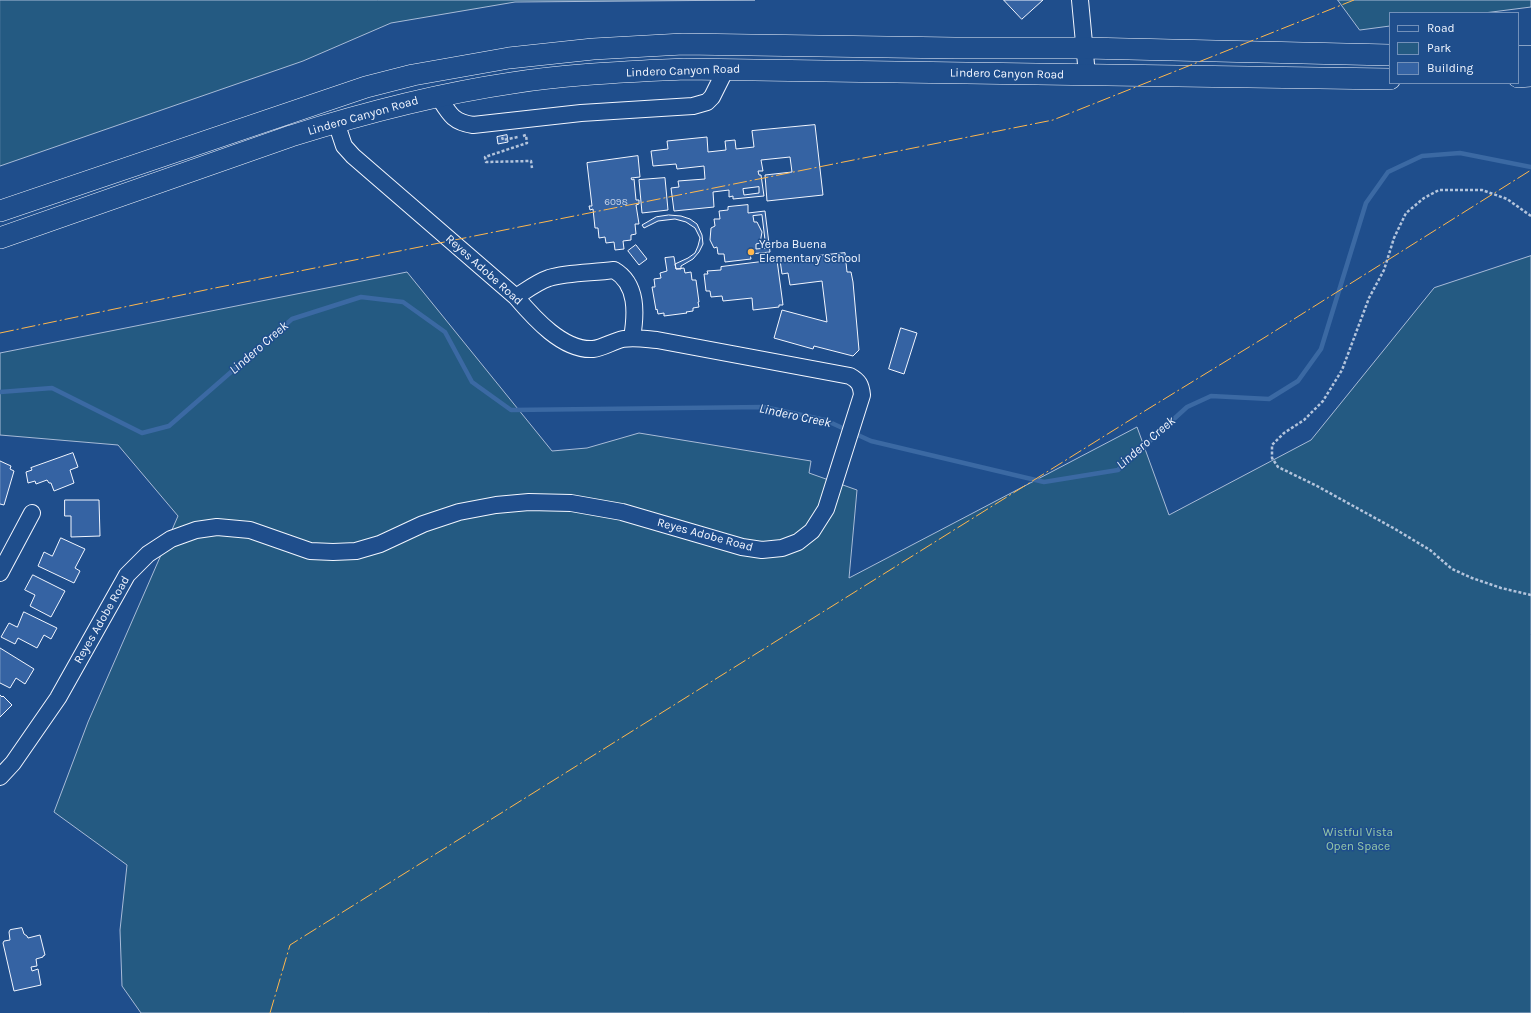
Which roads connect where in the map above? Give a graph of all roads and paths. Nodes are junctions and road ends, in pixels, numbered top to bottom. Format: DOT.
graph roads {
  1 [pos="1080,0"];
  2 [pos="1085,48"];
  3 [pos="1389,55"];
  4 [pos="1519,56"];
  5 [pos="1531,56"];
  6 [pos="726,69"];
  7 [pos="1087,75"];
  8 [pos="1531,76"];
  9 [pos="1519,77"];
  10 [pos="1389,79"];
  11 [pos="438,96"];
  12 [pos="336,122"];
  13 [pos="500,122"];
  14 [pos="181,149"];
  15 [pos="532,168"];
  16 [pos="190,173"];
  17 [pos="0,211"];
  18 [pos="1531,216"];
  19 [pos="0,238"];
  20 [pos="516,296"];
  21 [pos="632,338"];
  22 [pos="32,513"];
  23 [pos="5,550"];
  24 [pos="0,573"];
  25 [pos="1531,595"];
  26 [pos="0,777"];
  1 -- 2 [label="street"];
  2 -- 3 [label="main road, Lindero Canyon Road"];
  2 -- 7 [label="street"];
  2 -- 14 [label="main road, Lindero Canyon Road"];
  4 -- 5 [label="main road"];
  6 -- 7 [label="main road, Lindero Canyon Road"];
  6 -- 11 [label="main road, Lindero Canyon Road"];
  6 -- 13 [label="street"];
  7 -- 10 [label="main road, Lindero Canyon Road"];
  8 -- 9 [label="main road"];
  11 -- 12 [label="main road, Lindero Canyon Road"];
  11 -- 13 [label="street"];
  12 -- 16 [label="main road, Lindero Canyon Road"];
  12 -- 20 [label="street, Reyes Adobe Road"];
  13 -- 15 [label="path"];
  14 -- 16 [label="main road"];
  14 -- 17 [label="main road, Lindero Canyon Road"];
  16 -- 19 [label="main road, Lindero Canyon Road"];
  18 -- 25 [label="path"];
  20 -- 21 [label="street, Reyes Adobe Road"];
  20 -- 21 [label="street"];
  21 -- 26 [label="street, Reyes Adobe Road"];
  22 -- 23 [label="street"];
  23 -- 24 [label="street"];
}
